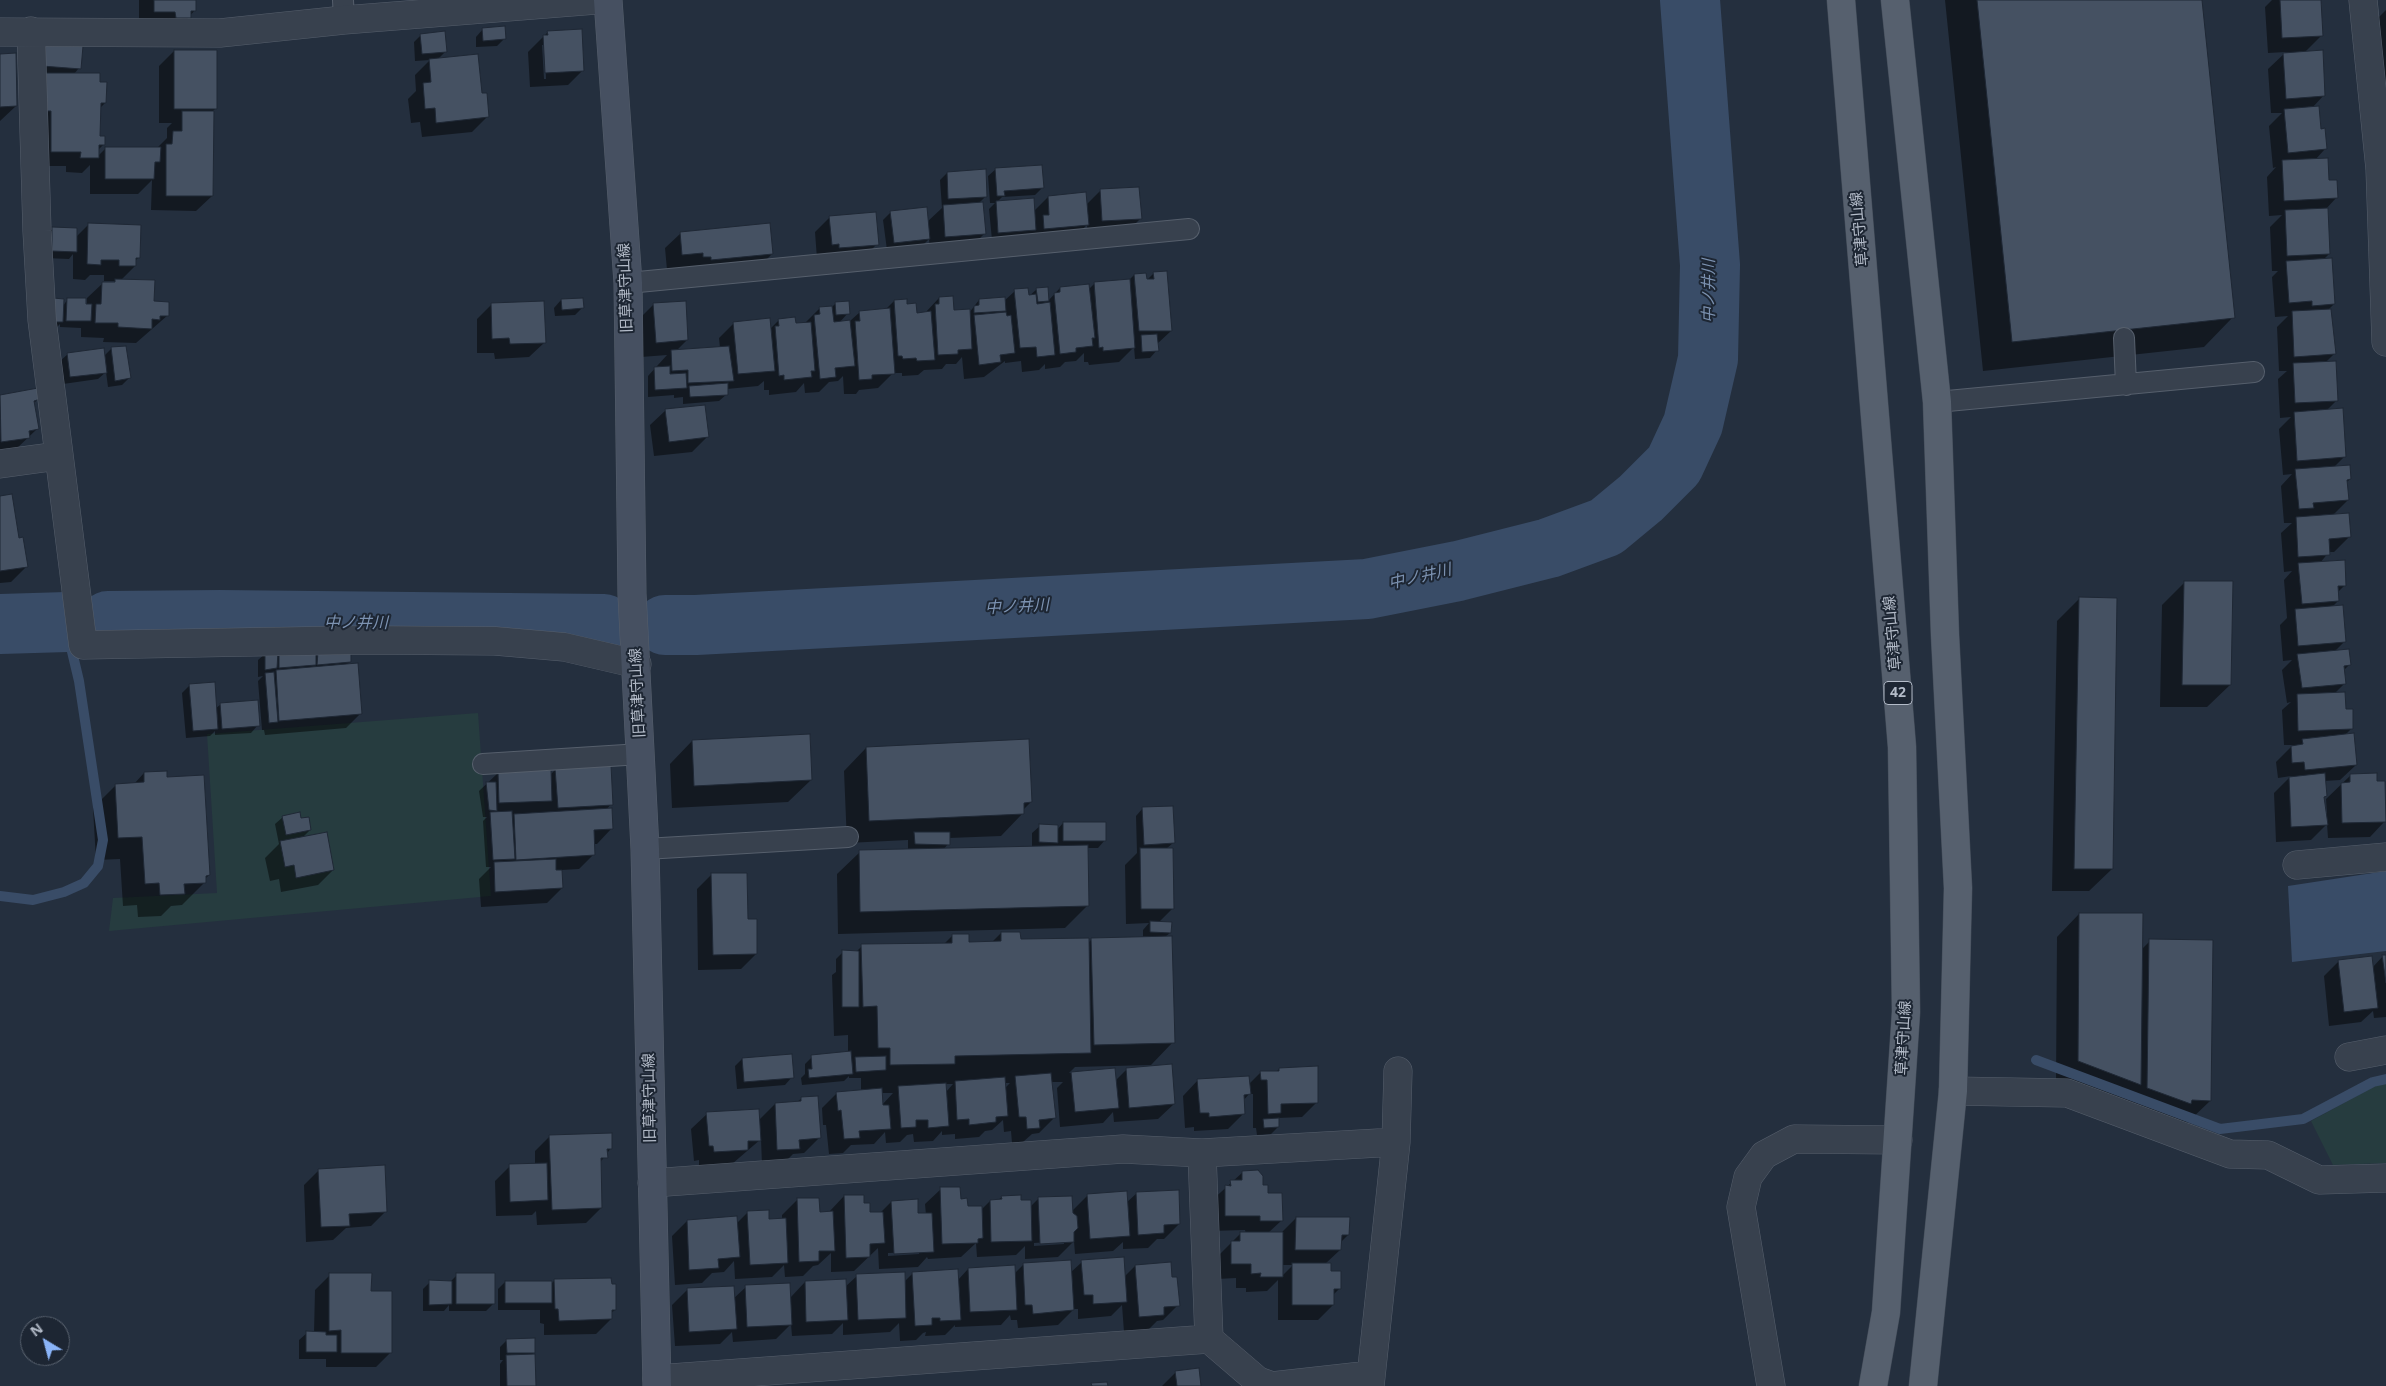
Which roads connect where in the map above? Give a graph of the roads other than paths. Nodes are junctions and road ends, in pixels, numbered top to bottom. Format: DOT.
graph roads {
  1 [pos="596,0"];
  2 [pos="608,0"];
  3 [pos="1841,0"];
  4 [pos="1895,0"];
  5 [pos="2362,0"];
  6 [pos="343,10"];
  7 [pos="31,31"];
  8 [pos="0,32"];
  9 [pos="2383,169"];
  10 [pos="1189,229"];
  11 [pos="628,282"];
  12 [pos="2124,338"];
  13 [pos="2386,342"];
  14 [pos="2254,372"];
  15 [pos="2126,385"];
  16 [pos="1937,402"];
  17 [pos="58,456"];
  18 [pos="0,464"];
  19 [pos="637,664"];
  20 [pos="641,754"];
  21 [pos="483,764"];
  22 [pos="848,837"];
  23 [pos="645,850"];
  24 [pos="2386,856"];
  25 [pos="2297,865"];
  26 [pos="2386,1050"];
  27 [pos="2349,1057"];
  28 [pos="1398,1071"];
  29 [pos="1953,1091"];
  30 [pos="1898,1140"];
  31 [pos="1396,1142"];
  32 [pos="1202,1153"];
  33 [pos="2386,1178"];
  34 [pos="652,1183"];
  35 [pos="1209,1339"];
  36 [pos="1371,1380"];
  37 [pos="657,1382"];
  38 [pos="1771,1386"];
  39 [pos="1873,1386"];
  40 [pos="1923,1386"];
  1 -- 6 [label="street"];
  2 -- 11 [label="street, 旧草津守山線"];
  3 -- 30 [label="main road, 草津守山線 / 42"];
  4 -- 16 [label="main road"];
  5 -- 9 [label="street"];
  6 -- 7 [label="street"];
  7 -- 8 [label="street"];
  7 -- 17 [label="street"];
  9 -- 13 [label="street"];
  10 -- 11 [label="lane"];
  11 -- 19 [label="street, 旧草津守山線"];
  12 -- 15 [label="lane"];
  14 -- 15 [label="lane"];
  15 -- 16 [label="lane"];
  16 -- 29 [label="main road"];
  17 -- 18 [label="street"];
  17 -- 19 [label="street"];
  19 -- 20 [label="street, 旧草津守山線"];
  20 -- 21 [label="lane"];
  20 -- 23 [label="street, 旧草津守山線"];
  22 -- 23 [label="lane"];
  23 -- 34 [label="street, 旧草津守山線"];
  24 -- 25 [label="street"];
  26 -- 27 [label="street"];
  28 -- 31 [label="street"];
  29 -- 33 [label="street"];
  29 -- 40 [label="main road"];
  30 -- 38 [label="street"];
  30 -- 39 [label="main road, 草津守山線 / 42"];
  31 -- 32 [label="street"];
  31 -- 36 [label="street"];
  32 -- 34 [label="street"];
  32 -- 35 [label="street"];
  34 -- 37 [label="street, 旧草津守山線"];
  35 -- 36 [label="street"];
  35 -- 37 [label="street"];
}
